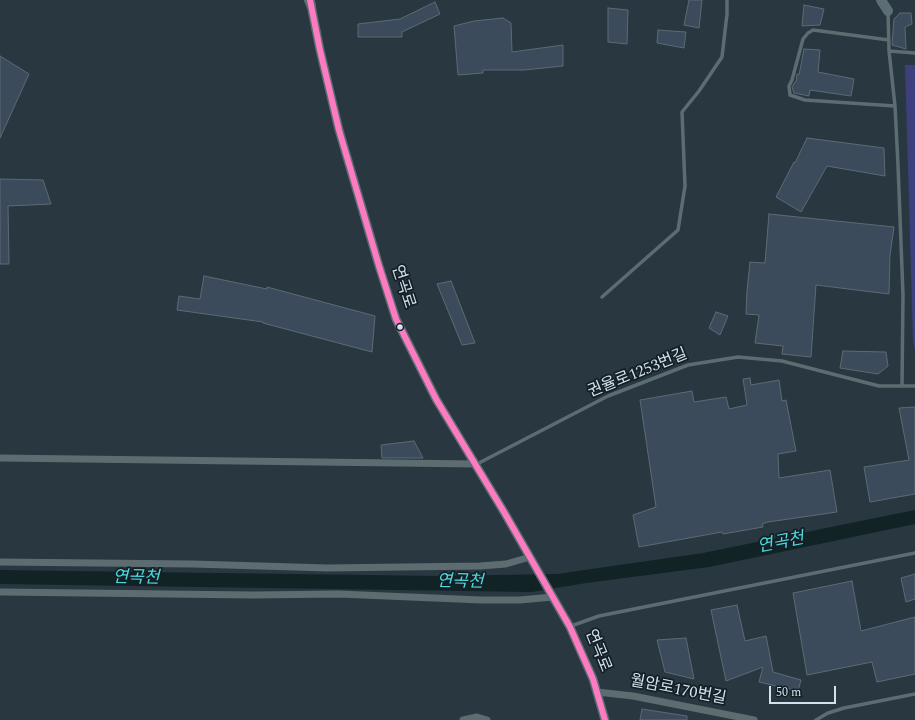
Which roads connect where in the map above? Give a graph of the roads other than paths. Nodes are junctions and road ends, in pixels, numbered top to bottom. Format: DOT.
graph roads {
  1 [pos="727,0"];
  2 [pos="881,0"];
  3 [pos="889,0"];
  4 [pos="311,1"];
  5 [pos="888,11"];
  6 [pos="889,40"];
  7 [pos="889,51"];
  8 [pos="915,53"];
  9 [pos="895,106"];
  10 [pos="602,298"];
  11 [pos="902,386"];
  12 [pos="915,386"];
  13 [pos="0,458"];
  14 [pos="476,464"];
  15 [pos="915,553"];
  16 [pos="530,557"];
  17 [pos="0,562"];
  18 [pos="0,592"];
  19 [pos="553,597"];
  20 [pos="570,627"];
  21 [pos="597,692"];
  22 [pos="915,694"];
  23 [pos="463,720"];
  24 [pos="487,720"];
  25 [pos="605,720"];
  26 [pos="754,720"];
  27 [pos="816,720"];
  1 -- 10 [label="lane"];
  2 -- 5 [label="main road"];
  3 -- 5 [label="main road"];
  4 -- 14 [label="street, 연곡로"];
  5 -- 6 [label="lane"];
  6 -- 7 [label="lane"];
  6 -- 9 [label="lane"];
  7 -- 8 [label="lane"];
  7 -- 9 [label="lane"];
  9 -- 11 [label="lane"];
  11 -- 12 [label="lane, 권율로1253번길"];
  11 -- 14 [label="lane, 권율로1253번길"];
  13 -- 14 [label="street"];
  14 -- 16 [label="street, 연곡로"];
  15 -- 20 [label="lane"];
  16 -- 17 [label="street"];
  16 -- 19 [label="street, 연곡로"];
  18 -- 19 [label="street"];
  19 -- 20 [label="street, 연곡로"];
  20 -- 21 [label="street, 연곡로"];
  21 -- 25 [label="street, 연곡로"];
  21 -- 26 [label="street, 월암로170번길"];
  22 -- 27 [label="lane"];
  23 -- 24 [label="street"];
}
